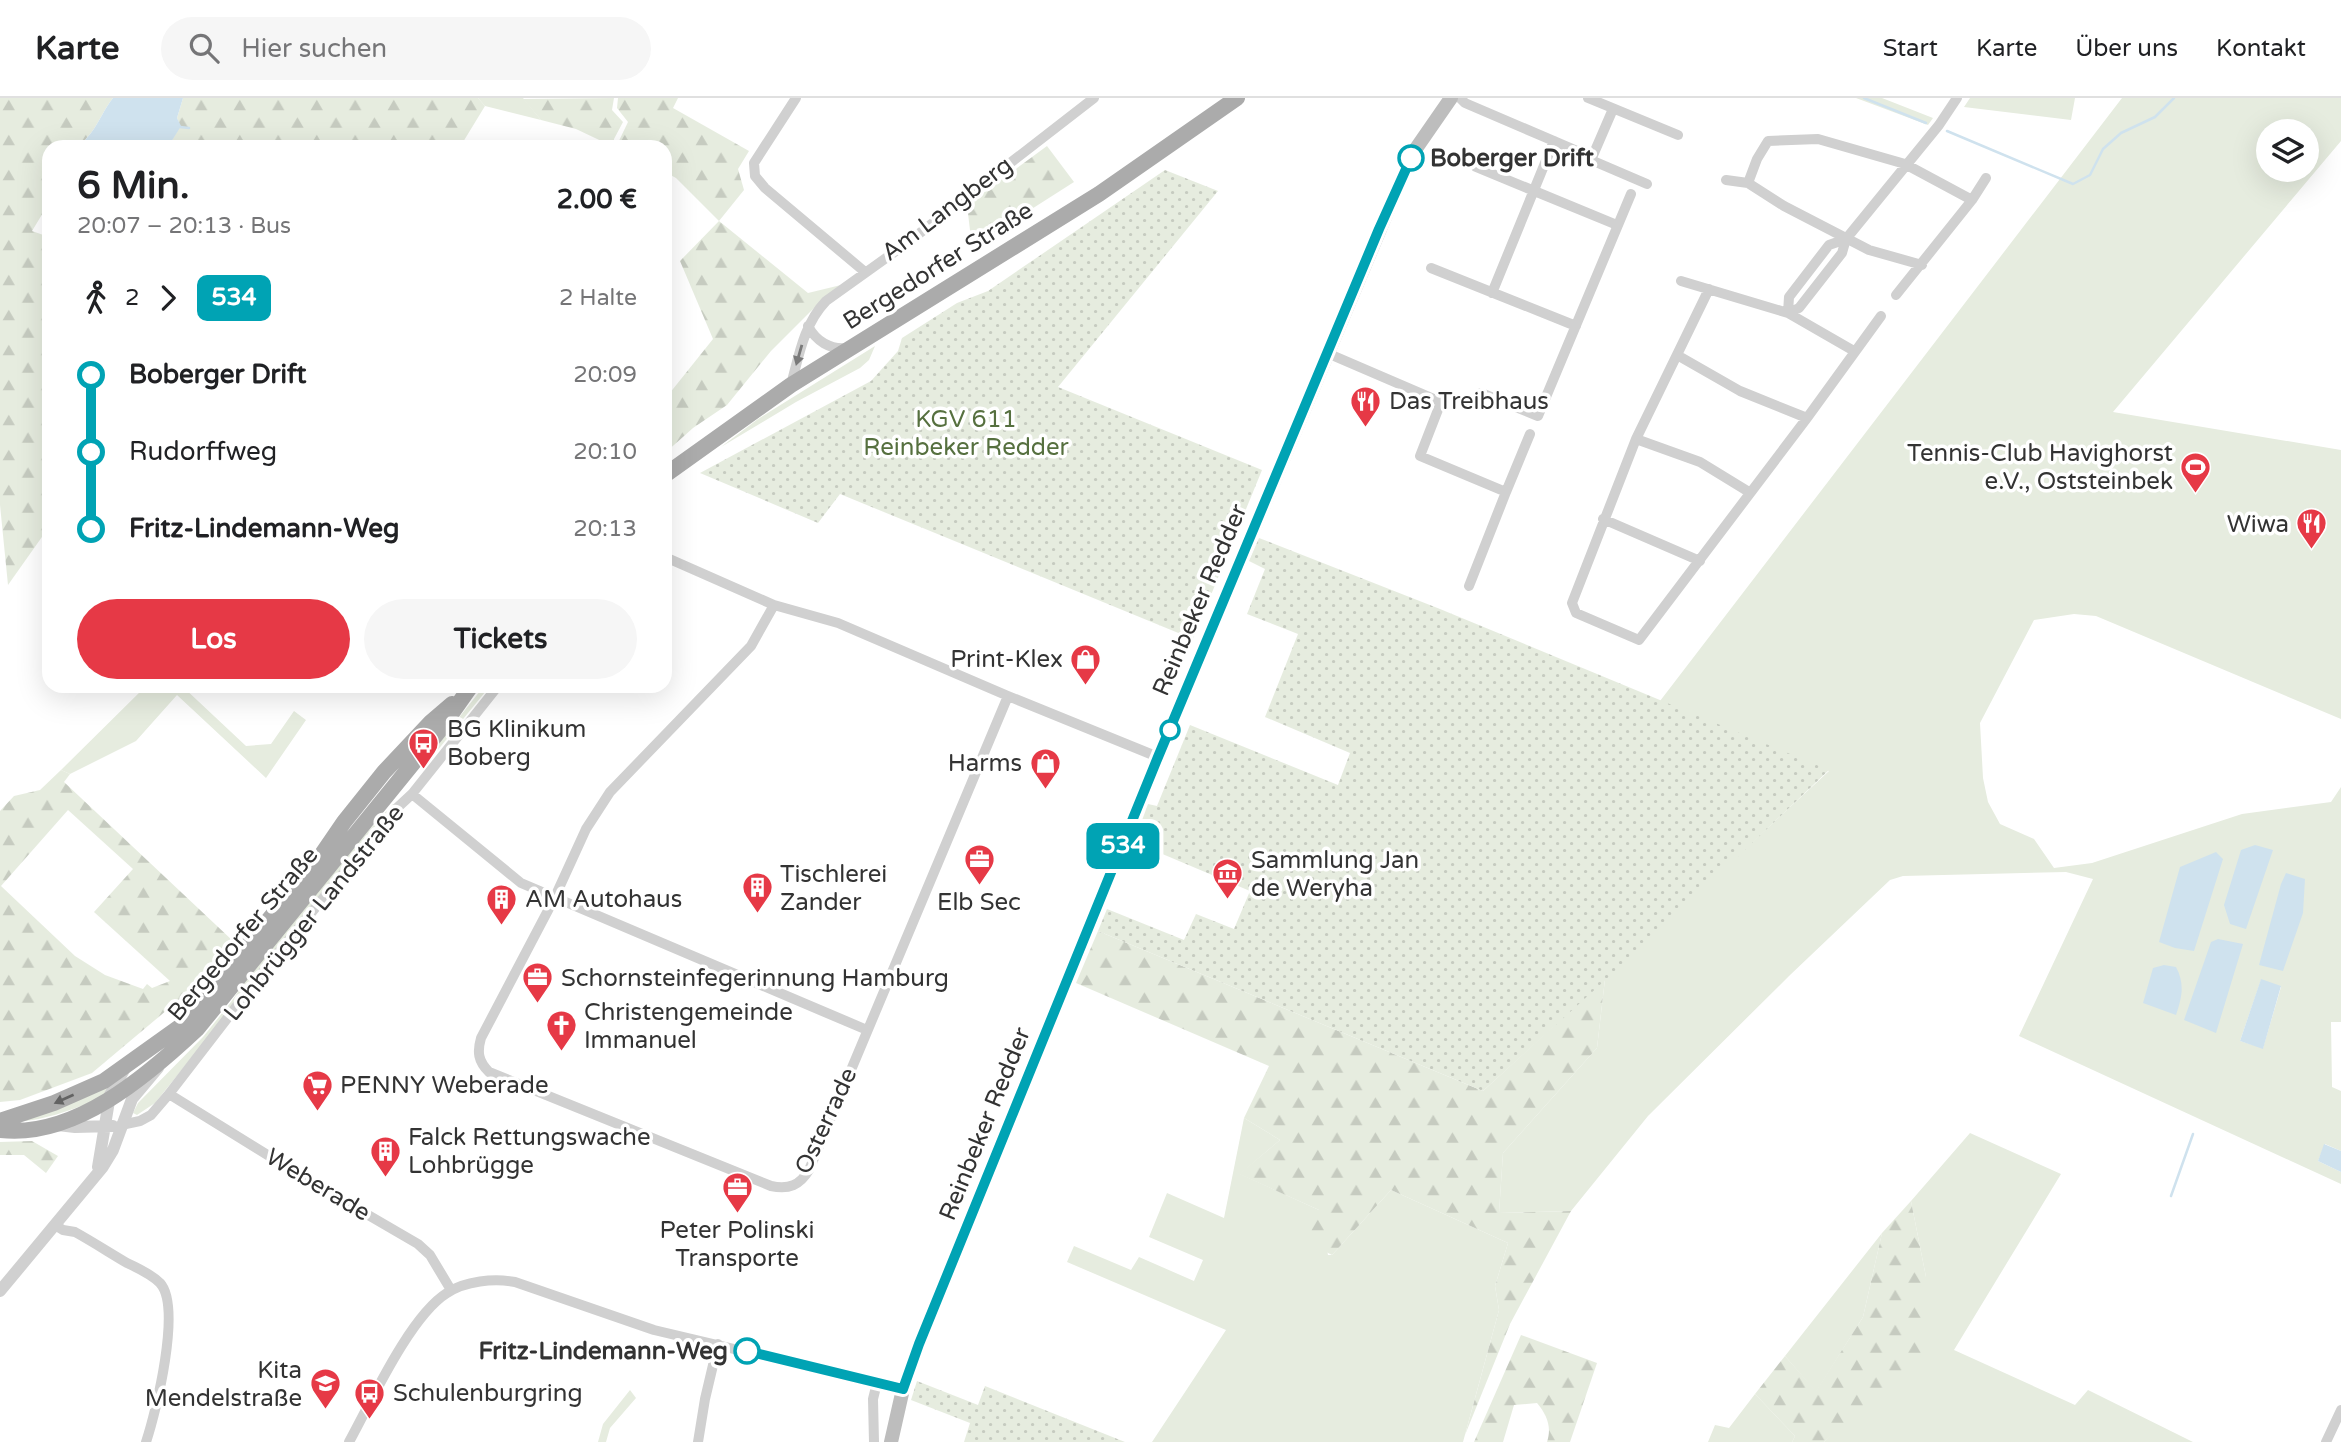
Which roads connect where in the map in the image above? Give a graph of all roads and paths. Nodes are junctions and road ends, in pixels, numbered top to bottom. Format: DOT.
graph roads {
  1 [pos="796,98"];
  2 [pos="1094,98"];
  3 [pos="1237,98"];
  4 [pos="1451,98"];
  5 [pos="1460,98"];
  6 [pos="1588,98"];
  7 [pos="1957,98"];
  8 [pos="1614,109"];
  9 [pos="1678,135"];
  10 [pos="1554,141"];
  11 [pos="1591,160"];
  12 [pos="1905,164"];
  13 [pos="1476,167"];
  14 [pos="1986,178"];
  15 [pos="1726,180"];
  16 [pos="1748,183"];
  17 [pos="1647,184"];
  18 [pos="1533,191"];
  19 [pos="1630,194"];
  20 [pos="1972,200"];
  21 [pos="1618,225"];
  22 [pos="1846,239"];
  23 [pos="1922,265"];
  24 [pos="1431,268"];
  25 [pos="864,272"];
  26 [pos="1681,281"];
  27 [pos="1709,289"];
  28 [pos="1492,293"];
  29 [pos="1896,295"];
  30 [pos="1788,313"];
  31 [pos="1881,316"];
  32 [pos="808,326"];
  33 [pos="1576,326"];
  34 [pos="852,347"];
  35 [pos="1854,351"];
  36 [pos="1327,353"];
  37 [pos="1677,355"];
  38 [pos="791,385"];
  39 [pos="1481,393"];
  40 [pos="1807,418"];
  41 [pos="1530,434"];
  42 [pos="1636,439"];
  43 [pos="672,470"];
  44 [pos="1506,492"];
  45 [pos="1749,492"];
  46 [pos="1603,519"];
  47 [pos="672,560"];
  48 [pos="1700,561"];
  49 [pos="1469,586"];
  50 [pos="774,605"];
  51 [pos="463,693"];
  52 [pos="466,693"];
  53 [pos="492,693"];
  54 [pos="1009,696"];
  55 [pos="1158,757"];
  56 [pos="384,772"];
  57 [pos="405,774"];
  58 [pos="412,794"];
  59 [pos="380,803"];
  60 [pos="554,899"];
  61 [pos="867,1030"];
  62 [pos="163,1061"];
  63 [pos="125,1068"];
  64 [pos="169,1094"];
  65 [pos="109,1100"];
  66 [pos="0,1121"];
  67 [pos="54,1124"];
  68 [pos="121,1125"];
  69 [pos="105,1126"];
  70 [pos="0,1130"];
  71 [pos="96,1174"];
  72 [pos="59,1220"];
  73 [pos="451,1290"];
  74 [pos="0,1292"];
  75 [pos="718,1345"];
  76 [pos="877,1383"];
  77 [pos="903,1389"];
  78 [pos="2341,1409"];
  79 [pos="146,1442"];
  80 [pos="349,1442"];
  81 [pos="698,1442"];
  82 [pos="874,1442"];
  83 [pos="891,1442"];
  84 [pos="2326,1442"];
  1 -- 25 [label="street"];
  2 -- 25 [label="street, Am Langberg"];
  3 -- 34 [label="main road, Bergedorfer Straße"];
  4 -- 36 [label="main road, Reinbeker Redder"];
  5 -- 10 [label="street"];
  6 -- 8 [label="street"];
  7 -- 12 [label="street"];
  8 -- 9 [label="street"];
  8 -- 11 [label="street"];
  10 -- 11 [label="street"];
  10 -- 18 [label="street"];
  11 -- 17 [label="street"];
  12 -- 16 [label="street"];
  12 -- 20 [label="street"];
  12 -- 22 [label="street"];
  13 -- 18 [label="street"];
  14 -- 20 [label="street"];
  15 -- 16 [label="street"];
  16 -- 22 [label="street"];
  18 -- 21 [label="street"];
  18 -- 28 [label="street"];
  19 -- 21 [label="street"];
  20 -- 23 [label="street"];
  21 -- 33 [label="street"];
  22 -- 23 [label="street"];
  22 -- 30 [label="street"];
  23 -- 29 [label="street"];
  24 -- 28 [label="street"];
  25 -- 32 [label="street, Am Langberg"];
  26 -- 27 [label="street"];
  27 -- 30 [label="street"];
  27 -- 37 [label="street"];
  28 -- 33 [label="street"];
  30 -- 35 [label="street"];
  31 -- 35 [label="street"];
  32 -- 34 [label="street"];
  32 -- 38 [label="street, Am Langberg, one-way"];
  33 -- 39 [label="street"];
  34 -- 38 [label="main road, Bergedorfer Straße"];
  35 -- 40 [label="street"];
  36 -- 44 [label="street"];
  36 -- 55 [label="main road, Reinbeker Redder"];
  37 -- 40 [label="street"];
  37 -- 42 [label="street"];
  38 -- 43 [label="main road, Bergedorfer Straße"];
  40 -- 45 [label="street"];
  41 -- 44 [label="street"];
  42 -- 45 [label="street"];
  42 -- 46 [label="street"];
  44 -- 49 [label="street"];
  45 -- 48 [label="street"];
  46 -- 48 [label="street"];
  46 -- 48 [label="street"];
  47 -- 50 [label="street"];
  50 -- 54 [label="street"];
  50 -- 60 [label="street, Osterrade"];
  51 -- 56 [label="main road, Bergedorfer Straße"];
  52 -- 57 [label="main road, Bergedorfer Straße"];
  53 -- 58 [label="street, Lohbrügger Landstraße"];
  54 -- 55 [label="street"];
  54 -- 61 [label="street, Osterrade"];
  55 -- 77 [label="main road, Reinbeker Redder"];
  56 -- 57 [label="main road"];
  56 -- 59 [label="main road"];
  56 -- 63 [label="main road, Bergedorfer Straße"];
  57 -- 59 [label="main road, Bergedorfer Straße"];
  58 -- 60 [label="street"];
  58 -- 64 [label="street, Lohbrügger Landstraße"];
  59 -- 62 [label="main road, Bergedorfer Straße"];
  60 -- 61 [label="street"];
  60 -- 61 [label="street, Osterrade"];
  62 -- 65 [label="main road, Bergedorfer Straße"];
  62 -- 68 [label="street"];
  63 -- 65 [label="street"];
  63 -- 66 [label="main road, Bergedorfer Straße, one-way"];
  64 -- 68 [label="street, Lohbrügger Landstraße"];
  64 -- 73 [label="street, Weberade"];
  65 -- 67 [label="main road, Bergedorfer Straße"];
  65 -- 69 [label="street"];
  67 -- 69 [label="street, Lohbrügger Landstraße"];
  67 -- 70 [label="main road, Bergedorfer Straße"];
  68 -- 69 [label="street, Lohbrügger Landstraße"];
  68 -- 71 [label="street"];
  69 -- 71 [label="street"];
  71 -- 72 [label="street"];
  72 -- 74 [label="street"];
  72 -- 79 [label="street"];
  73 -- 75 [label="street"];
  73 -- 80 [label="street"];
  75 -- 76 [label="street"];
  75 -- 81 [label="street"];
  76 -- 77 [label="street"];
  76 -- 82 [label="street"];
  77 -- 83 [label="main road, Reinbeker Redder"];
  78 -- 84 [label="street"];
}
